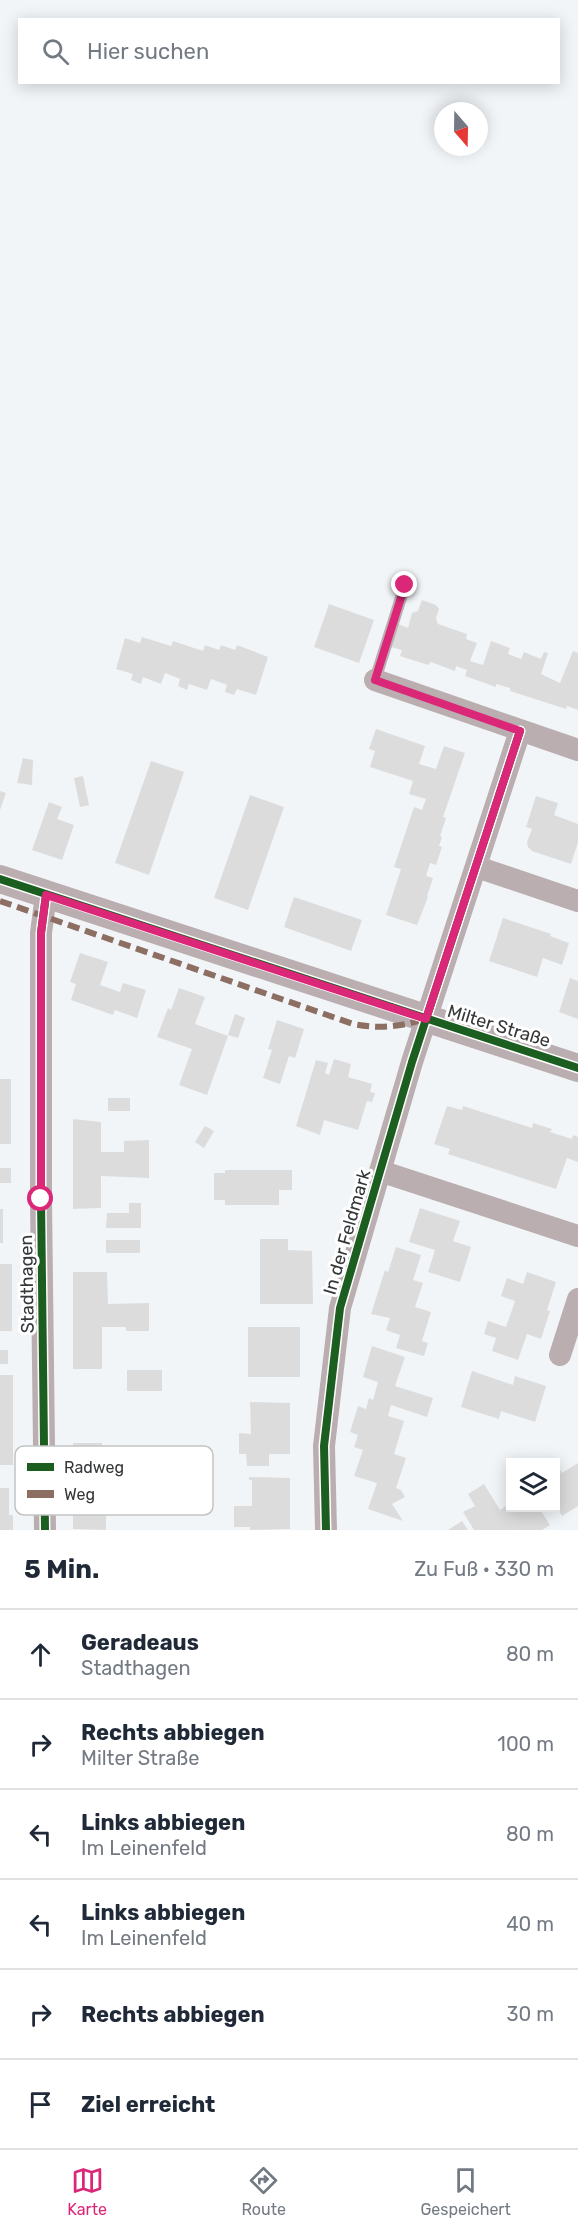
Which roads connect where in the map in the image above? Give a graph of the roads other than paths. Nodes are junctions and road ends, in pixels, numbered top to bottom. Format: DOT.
graph roads {
  1 [pos="405,585"];
  2 [pos="375,680"];
  3 [pos="520,731"];
  4 [pos="578,750"];
  5 [pos="477,867"];
  6 [pos="0,879"];
  7 [pos="46,895"];
  8 [pos="578,901"];
  9 [pos="426,1019"];
  10 [pos="578,1068"];
  11 [pos="380,1171"];
  12 [pos="578,1236"];
  13 [pos="578,1299"];
  14 [pos="560,1355"];
  15 [pos="44,1446"];
  16 [pos="45,1515"];
  17 [pos="45,1530"];
  18 [pos="326,1530"];
  1 -- 2 [label="lane"];
  2 -- 3 [label="street"];
  3 -- 4 [label="street"];
  3 -- 5 [label="street, In der Feldmark"];
  5 -- 8 [label="street"];
  5 -- 9 [label="street, In der Feldmark"];
  6 -- 7 [label="street, Milter Straße"];
  7 -- 9 [label="street, Milter Straße"];
  7 -- 15 [label="street, Stadthagen"];
  9 -- 10 [label="street, Milter Straße"];
  9 -- 11 [label="street, In der Feldmark"];
  11 -- 12 [label="street, In der Feldmark"];
  11 -- 18 [label="street, In der Feldmark"];
  13 -- 14 [label="street"];
  16 -- 17 [label="street, Stadthagen"];
}
